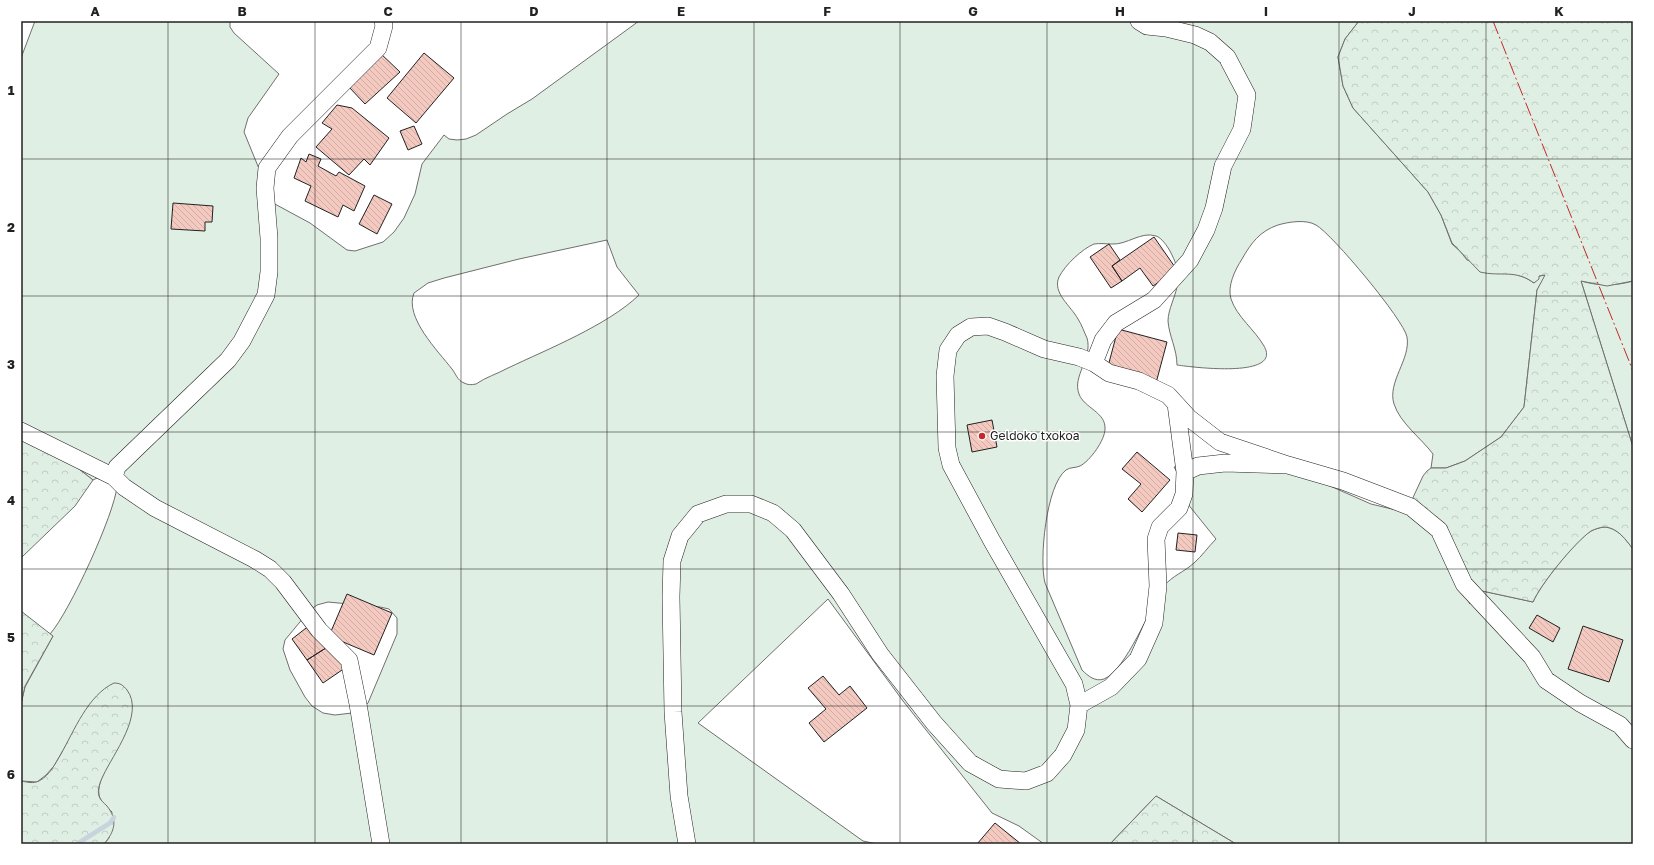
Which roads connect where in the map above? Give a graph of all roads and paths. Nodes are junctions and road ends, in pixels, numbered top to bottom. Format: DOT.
graph roads {
  1 [pos="383,21"];
  2 [pos="1139,21"];
  3 [pos="1094,363"];
  4 [pos="1176,404"];
  5 [pos="21,431"];
  6 [pos="1288,465"];
  7 [pos="1185,472"];
  8 [pos="114,477"];
  9 [pos="1080,705"];
  10 [pos="1633,740"];
  11 [pos="381,844"];
  12 [pos="687,844"];
  1 -- 8 [label="street"];
  2 -- 3 [label="street"];
  3 -- 4 [label="street"];
  3 -- 9 [label="street"];
  4 -- 6 [label="street"];
  4 -- 7 [label="street"];
  5 -- 8 [label="street"];
  6 -- 7 [label="street"];
  6 -- 10 [label="street"];
  7 -- 9 [label="street"];
  8 -- 11 [label="street"];
  9 -- 12 [label="street"];
}
